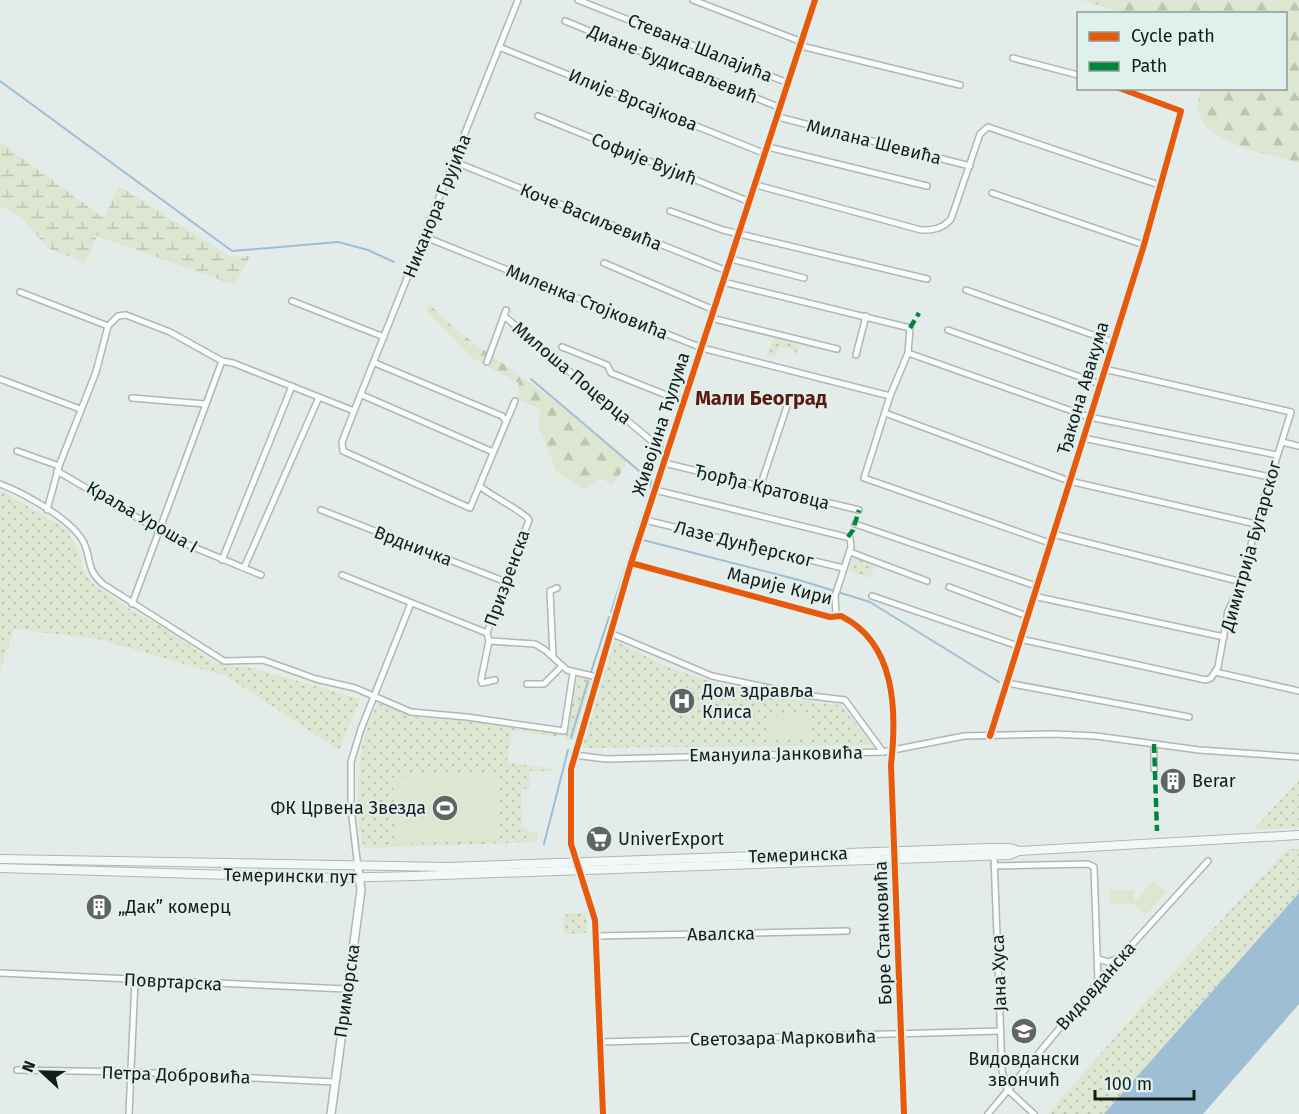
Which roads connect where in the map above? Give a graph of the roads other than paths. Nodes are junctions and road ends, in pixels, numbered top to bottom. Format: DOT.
graph roads {
  1 [pos="518,0"];
  2 [pos="578,0"];
  3 [pos="693,0"];
  4 [pos="815,0"];
  5 [pos="565,21"];
  6 [pos="802,44"];
  7 [pos="499,47"];
  8 [pos="1013,58"];
  9 [pos="1077,75"];
  10 [pos="788,83"];
  11 [pos="960,85"];
  12 [pos="1124,90"];
  13 [pos="781,108"];
  14 [pos="538,117"];
  15 [pos="778,117"];
  16 [pos="767,150"];
  17 [pos="455,162"];
  18 [pos="970,166"];
  19 [pos="756,185"];
  20 [pos="927,186"];
  21 [pos="1162,186"];
  22 [pos="992,193"];
  23 [pos="750,202"];
  24 [pos="670,211"];
  25 [pos="739,234"];
  26 [pos="425,237"];
  27 [pos="1144,244"];
  28 [pos="731,260"];
  29 [pos="604,263"];
  30 [pos="727,271"];
  31 [pos="804,278"];
  32 [pos="927,279"];
  33 [pos="723,282"];
  34 [pos="966,290"];
  35 [pos="20,292"];
  36 [pos="292,301"];
  37 [pos="714,310"];
  38 [pos="866,316"];
  39 [pos="711,318"];
  40 [pos="108,326"];
  41 [pos="948,330"];
  42 [pos="384,337"];
  43 [pos="1113,342"];
  44 [pos="562,347"];
  45 [pos="702,348"];
  46 [pos="837,349"];
  47 [pos="908,353"];
  48 [pos="856,354"];
  49 [pos="222,361"];
  50 [pos="487,362"];
  51 [pos="375,363"];
  52 [pos="1104,369"];
  53 [pos="0,379"];
  54 [pos="1100,384"];
  55 [pos="292,386"];
  56 [pos="362,395"];
  57 [pos="890,396"];
  58 [pos="319,397"];
  59 [pos="132,398"];
  60 [pos="515,401"];
  61 [pos="684,402"];
  62 [pos="205,404"];
  63 [pos="787,406"];
  64 [pos="80,409"];
  65 [pos="354,411"];
  66 [pos="885,413"];
  67 [pos="1089,417"];
  68 [pos="506,421"];
  69 [pos="1083,438"];
  70 [pos="1282,442"];
  71 [pos="1299,446"];
  72 [pos="17,452"];
  73 [pos="493,452"];
  74 [pos="667,454"];
  75 [pos="1277,455"];
  76 [pos="664,463"];
  77 [pos="58,469"];
  78 [pos="1270,477"];
  79 [pos="1069,481"];
  80 [pos="0,484"];
  81 [pos="481,487"];
  82 [pos="760,487"];
  83 [pos="655,490"];
  84 [pos="46,510"];
  85 [pos="321,510"];
  86 [pos="859,510"];
  87 [pos="645,520"];
  88 [pos="855,524"];
  89 [pos="1256,524"];
  90 [pos="159,530"];
  91 [pos="1053,534"];
  92 [pos="1050,543"];
  93 [pos="850,552"];
  94 [pos="222,560"];
  95 [pos="631,563"];
  96 [pos="243,568"];
  97 [pos="843,568"];
  98 [pos="261,575"];
  99 [pos="342,575"];
  100 [pos="927,581"];
  101 [pos="506,582"];
  102 [pos="1242,582"];
  103 [pos="1036,586"];
  104 [pos="949,587"];
  105 [pos="557,588"];
  106 [pos="872,596"];
  107 [pos="1033,596"];
  108 [pos="411,603"];
  109 [pos="132,604"];
  110 [pos="836,615"];
  111 [pos="1027,616"];
  112 [pos="487,633"];
  113 [pos="610,633"];
  114 [pos="1224,637"];
  115 [pos="1020,639"];
  116 [pos="489,641"];
  117 [pos="1018,646"];
  118 [pos="553,657"];
  119 [pos="562,666"];
  120 [pos="1215,672"];
  121 [pos="573,673"];
  122 [pos="597,677"];
  123 [pos="495,680"];
  124 [pos="1006,683"];
  125 [pos="527,684"];
  126 [pos="1299,691"];
  127 [pos="374,697"];
  128 [pos="1189,717"];
  129 [pos="990,736"];
  130 [pos="1154,744"];
  131 [pos="893,751"];
  132 [pos="883,752"];
  133 [pos="574,755"];
  134 [pos="1299,757"];
  135 [pos="1154,769"];
  136 [pos="1297,835"];
  137 [pos="1018,851"];
  138 [pos="896,856"];
  139 [pos="994,856"];
  140 [pos="0,859"];
  141 [pos="1208,861"];
  142 [pos="578,866"];
  143 [pos="994,866"];
  144 [pos="0,867"];
  145 [pos="358,868"];
  146 [pos="359,877"];
  147 [pos="847,931"];
  148 [pos="595,936"];
  149 [pos="1120,958"];
  150 [pos="1098,959"];
  151 [pos="0,974"];
  152 [pos="135,980"];
  153 [pos="1098,982"];
  154 [pos="346,989"];
  155 [pos="1001,1031"];
  156 [pos="902,1035"];
  157 [pos="600,1042"];
  158 [pos="17,1070"];
  159 [pos="131,1072"];
  160 [pos="335,1082"];
  161 [pos="1007,1089"];
  162 [pos="129,1114"];
  163 [pos="330,1114"];
  164 [pos="603,1114"];
  165 [pos="904,1114"];
  166 [pos="988,1114"];
  167 [pos="1034,1114"];
  1 -- 7 [label="street, Никанора Грујића"];
  2 -- 10 [label="street, Стевана Шалајића"];
  3 -- 6 [label="street"];
  4 -- 6 [label="street, Живојина Ћулума"];
  5 -- 13 [label="street, Диане Будисављевић"];
  6 -- 10 [label="street, Живојина Ћулума"];
  6 -- 11 [label="street"];
  7 -- 16 [label="street, Илије Врсајкова"];
  7 -- 17 [label="street, Никанора Грујића"];
  8 -- 9 [label="street"];
  10 -- 13 [label="street, Живојина Ћулума"];
  12 -- 21 [label="street, Ђакона Авакума"];
  13 -- 15 [label="street, Живојина Ћулума"];
  14 -- 23 [label="street, Софије Вујић"];
  15 -- 16 [label="street, Живојина Ћулума"];
  15 -- 18 [label="street, Милана Шевића"];
  16 -- 19 [label="street, Живојина Ћулума"];
  16 -- 20 [label="street, Илије Врсајкова"];
  17 -- 26 [label="street, Никанора Грујића"];
  17 -- 30 [label="street, Коче Васиљевића"];
  18 -- 19 [label="street"];
  18 -- 21 [label="street"];
  19 -- 23 [label="street, Живојина Ћулума"];
  21 -- 27 [label="street, Ђакона Авакума"];
  22 -- 27 [label="street"];
  23 -- 25 [label="street, Живојина Ћулума"];
  24 -- 25 [label="street"];
  25 -- 28 [label="street, Живојина Ћулума"];
  25 -- 32 [label="street"];
  26 -- 42 [label="street, Никанора Грујића"];
  26 -- 45 [label="street, Миленка Стојковића"];
  27 -- 43 [label="street, Ђакона Авакума"];
  28 -- 30 [label="street, Живојина Ћулума"];
  28 -- 31 [label="street"];
  29 -- 37 [label="street"];
  30 -- 33 [label="street, Живојина Ћулума"];
  33 -- 37 [label="street, Живојина Ћулума"];
  33 -- 38 [label="street"];
  34 -- 43 [label="street"];
  35 -- 40 [label="street"];
  36 -- 42 [label="street"];
  37 -- 39 [label="street, Живојина Ћулума"];
  38 -- 47 [label="street"];
  38 -- 48 [label="street"];
  39 -- 45 [label="street, Живојина Ћулума"];
  39 -- 46 [label="street"];
  40 -- 49 [label="street"];
  40 -- 64 [label="street"];
  41 -- 54 [label="street"];
  42 -- 51 [label="street, Никанора Грујића"];
  43 -- 52 [label="street, Ђакона Авакума"];
  44 -- 61 [label="street, Милоша Поцерца"];
  45 -- 57 [label="street, Миленка Стојковића"];
  45 -- 61 [label="street, Живојина Ћулума"];
  47 -- 57 [label="street"];
  47 -- 67 [label="street"];
  49 -- 55 [label="street"];
  49 -- 62 [label="street"];
  50 -- 74 [label="street, Милоша Поцерца"];
  51 -- 56 [label="street, Никанора Грујића"];
  51 -- 68 [label="street"];
  52 -- 54 [label="street, Ђакона Авакума"];
  52 -- 70 [label="street, Димитрија Бугарског"];
  53 -- 64 [label="street"];
  54 -- 67 [label="street, Ђакона Авакума"];
  55 -- 58 [label="street"];
  55 -- 94 [label="street"];
  56 -- 65 [label="street, Никанора Грујића"];
  56 -- 73 [label="street"];
  57 -- 66 [label="street"];
  58 -- 65 [label="street"];
  58 -- 96 [label="street"];
  59 -- 62 [label="street"];
  60 -- 68 [label="street"];
  61 -- 74 [label="street, Живојина Ћулума"];
  62 -- 90 [label="street"];
  63 -- 82 [label="street"];
  64 -- 77 [label="street"];
  65 -- 81 [label="street, Никанора Грујића"];
  66 -- 79 [label="street"];
  66 -- 92 [label="street"];
  67 -- 69 [label="street, Ђакона Авакума"];
  67 -- 75 [label="street"];
  68 -- 73 [label="street"];
  69 -- 78 [label="street"];
  69 -- 79 [label="street, Ђакона Авакума"];
  70 -- 71 [label="street"];
  70 -- 75 [label="street, Димитрија Бугарског"];
  72 -- 77 [label="street, Краља Уроша I"];
  73 -- 81 [label="street"];
  74 -- 76 [label="street, Живојина Ћулума"];
  75 -- 78 [label="street, Димитрија Бугарског"];
  76 -- 82 [label="street, Ђорђа Кратовца"];
  76 -- 83 [label="street, Живојина Ћулума"];
  77 -- 84 [label="street"];
  77 -- 90 [label="street, Краља Уроша I"];
  78 -- 89 [label="street, Димитрија Бугарског"];
  79 -- 89 [label="street"];
  79 -- 91 [label="street, Ђакона Авакума"];
  80 -- 84 [label="street"];
  81 -- 101 [label="street, Призренска"];
  82 -- 86 [label="street, Ђорђа Кратовца"];
  83 -- 87 [label="street, Живојина Ћулума"];
  83 -- 93 [label="street"];
  84 -- 109 [label="street"];
  85 -- 101 [label="street, Врдничка"];
  87 -- 95 [label="street, Живојина Ћулума"];
  87 -- 97 [label="street, Лазе Дунђерског"];
  88 -- 103 [label="street"];
  89 -- 102 [label="street, Димитрија Бугарског"];
  90 -- 94 [label="street, Краља Уроша I"];
  90 -- 109 [label="street"];
  91 -- 92 [label="street, Ђакона Авакума"];
  91 -- 102 [label="street"];
  92 -- 103 [label="street, Ђакона Авакума"];
  93 -- 97 [label="street"];
  93 -- 100 [label="street"];
  94 -- 96 [label="street, Краља Уроша I"];
  95 -- 110 [label="street, Марије Кири"];
  95 -- 113 [label="street, Живојина Ћулума"];
  96 -- 98 [label="street, Краља Уроша I"];
  97 -- 110 [label="street"];
  99 -- 108 [label="street"];
  101 -- 112 [label="street, Призренска"];
  102 -- 114 [label="street, Димитрија Бугарског"];
  103 -- 107 [label="street, Ђакона Авакума"];
  104 -- 111 [label="street"];
  105 -- 118 [label="street"];
  106 -- 117 [label="street"];
  107 -- 111 [label="street, Ђакона Авакума"];
  107 -- 114 [label="street"];
  108 -- 112 [label="street"];
  108 -- 127 [label="street"];
  109 -- 127 [label="street"];
  110 -- 131 [label="street, Марије Кири"];
  111 -- 115 [label="street, Ђакона Авакума"];
  112 -- 116 [label="street, Призренска"];
  113 -- 122 [label="street, Живојина Ћулума"];
  113 -- 132 [label="street"];
  114 -- 120 [label="street, Димитрија Бугарског"];
  115 -- 117 [label="street, Ђакона Авакума"];
  115 -- 120 [label="street, Димитрија Бугарског"];
  116 -- 118 [label="street"];
  116 -- 123 [label="street, Призренска"];
  117 -- 124 [label="street, Ђакона Авакума"];
  118 -- 119 [label="street"];
  119 -- 121 [label="street"];
  119 -- 125 [label="street"];
  120 -- 126 [label="street"];
  121 -- 122 [label="street"];
  121 -- 127 [label="street"];
  122 -- 133 [label="street, Живојина Ћулума"];
  124 -- 128 [label="street"];
  124 -- 129 [label="street, Ђакона Авакума"];
  127 -- 145 [label="street"];
  129 -- 130 [label="street, Емануила Јанковића"];
  129 -- 131 [label="street, Емануила Јанковића"];
  130 -- 134 [label="street, Емануила Јанковића"];
  130 -- 135 [label="street"];
  131 -- 132 [label="street, Емануила Јанковића"];
  131 -- 138 [label="street, Боре Станковића"];
  132 -- 133 [label="street, Емануила Јанковића"];
  133 -- 142 [label="street, Живојина Ћулума"];
  136 -- 137 [label="main road, Темеринска"];
  137 -- 138 [label="main road, Темеринска"];
  137 -- 139 [label="main road, Темеринска"];
  138 -- 139 [label="main road, Темеринска"];
  138 -- 142 [label="main road, Темеринска"];
  138 -- 156 [label="street, Боре Станковића"];
  139 -- 143 [label="street, Јана Хуса"];
  140 -- 145 [label="main road, Темерински пут"];
  141 -- 149 [label="street, Видовданска"];
  142 -- 145 [label="main road, Темерински пут"];
  142 -- 146 [label="main road, Темерински пут"];
  142 -- 148 [label="street, Живојина Ћулума"];
  143 -- 150 [label="street"];
  143 -- 155 [label="street, Јана Хуса"];
  144 -- 146 [label="main road, Темерински пут"];
  145 -- 146 [label="street, Приморска"];
  146 -- 154 [label="street, Приморска"];
  147 -- 148 [label="street, Авалска"];
  148 -- 157 [label="street, Живојина Ћулума"];
  149 -- 150 [label="street"];
  149 -- 153 [label="street, Видовданска"];
  150 -- 153 [label="street"];
  151 -- 152 [label="street, Повртарска"];
  152 -- 154 [label="street, Повртарска"];
  152 -- 159 [label="street"];
  153 -- 161 [label="street, Видовданска"];
  154 -- 160 [label="street, Приморска"];
  155 -- 156 [label="street, Светозара Марковића"];
  155 -- 161 [label="street, Јана Хуса"];
  156 -- 157 [label="street, Светозара Марковића"];
  156 -- 165 [label="street, Боре Станковића"];
  157 -- 164 [label="street, Живојина Ћулума"];
  158 -- 159 [label="street, Петра Добровића"];
  159 -- 160 [label="street, Петра Добровића"];
  159 -- 162 [label="street"];
  160 -- 163 [label="street, Приморска"];
  161 -- 166 [label="street, Видовданска"];
  161 -- 167 [label="street"];
}
